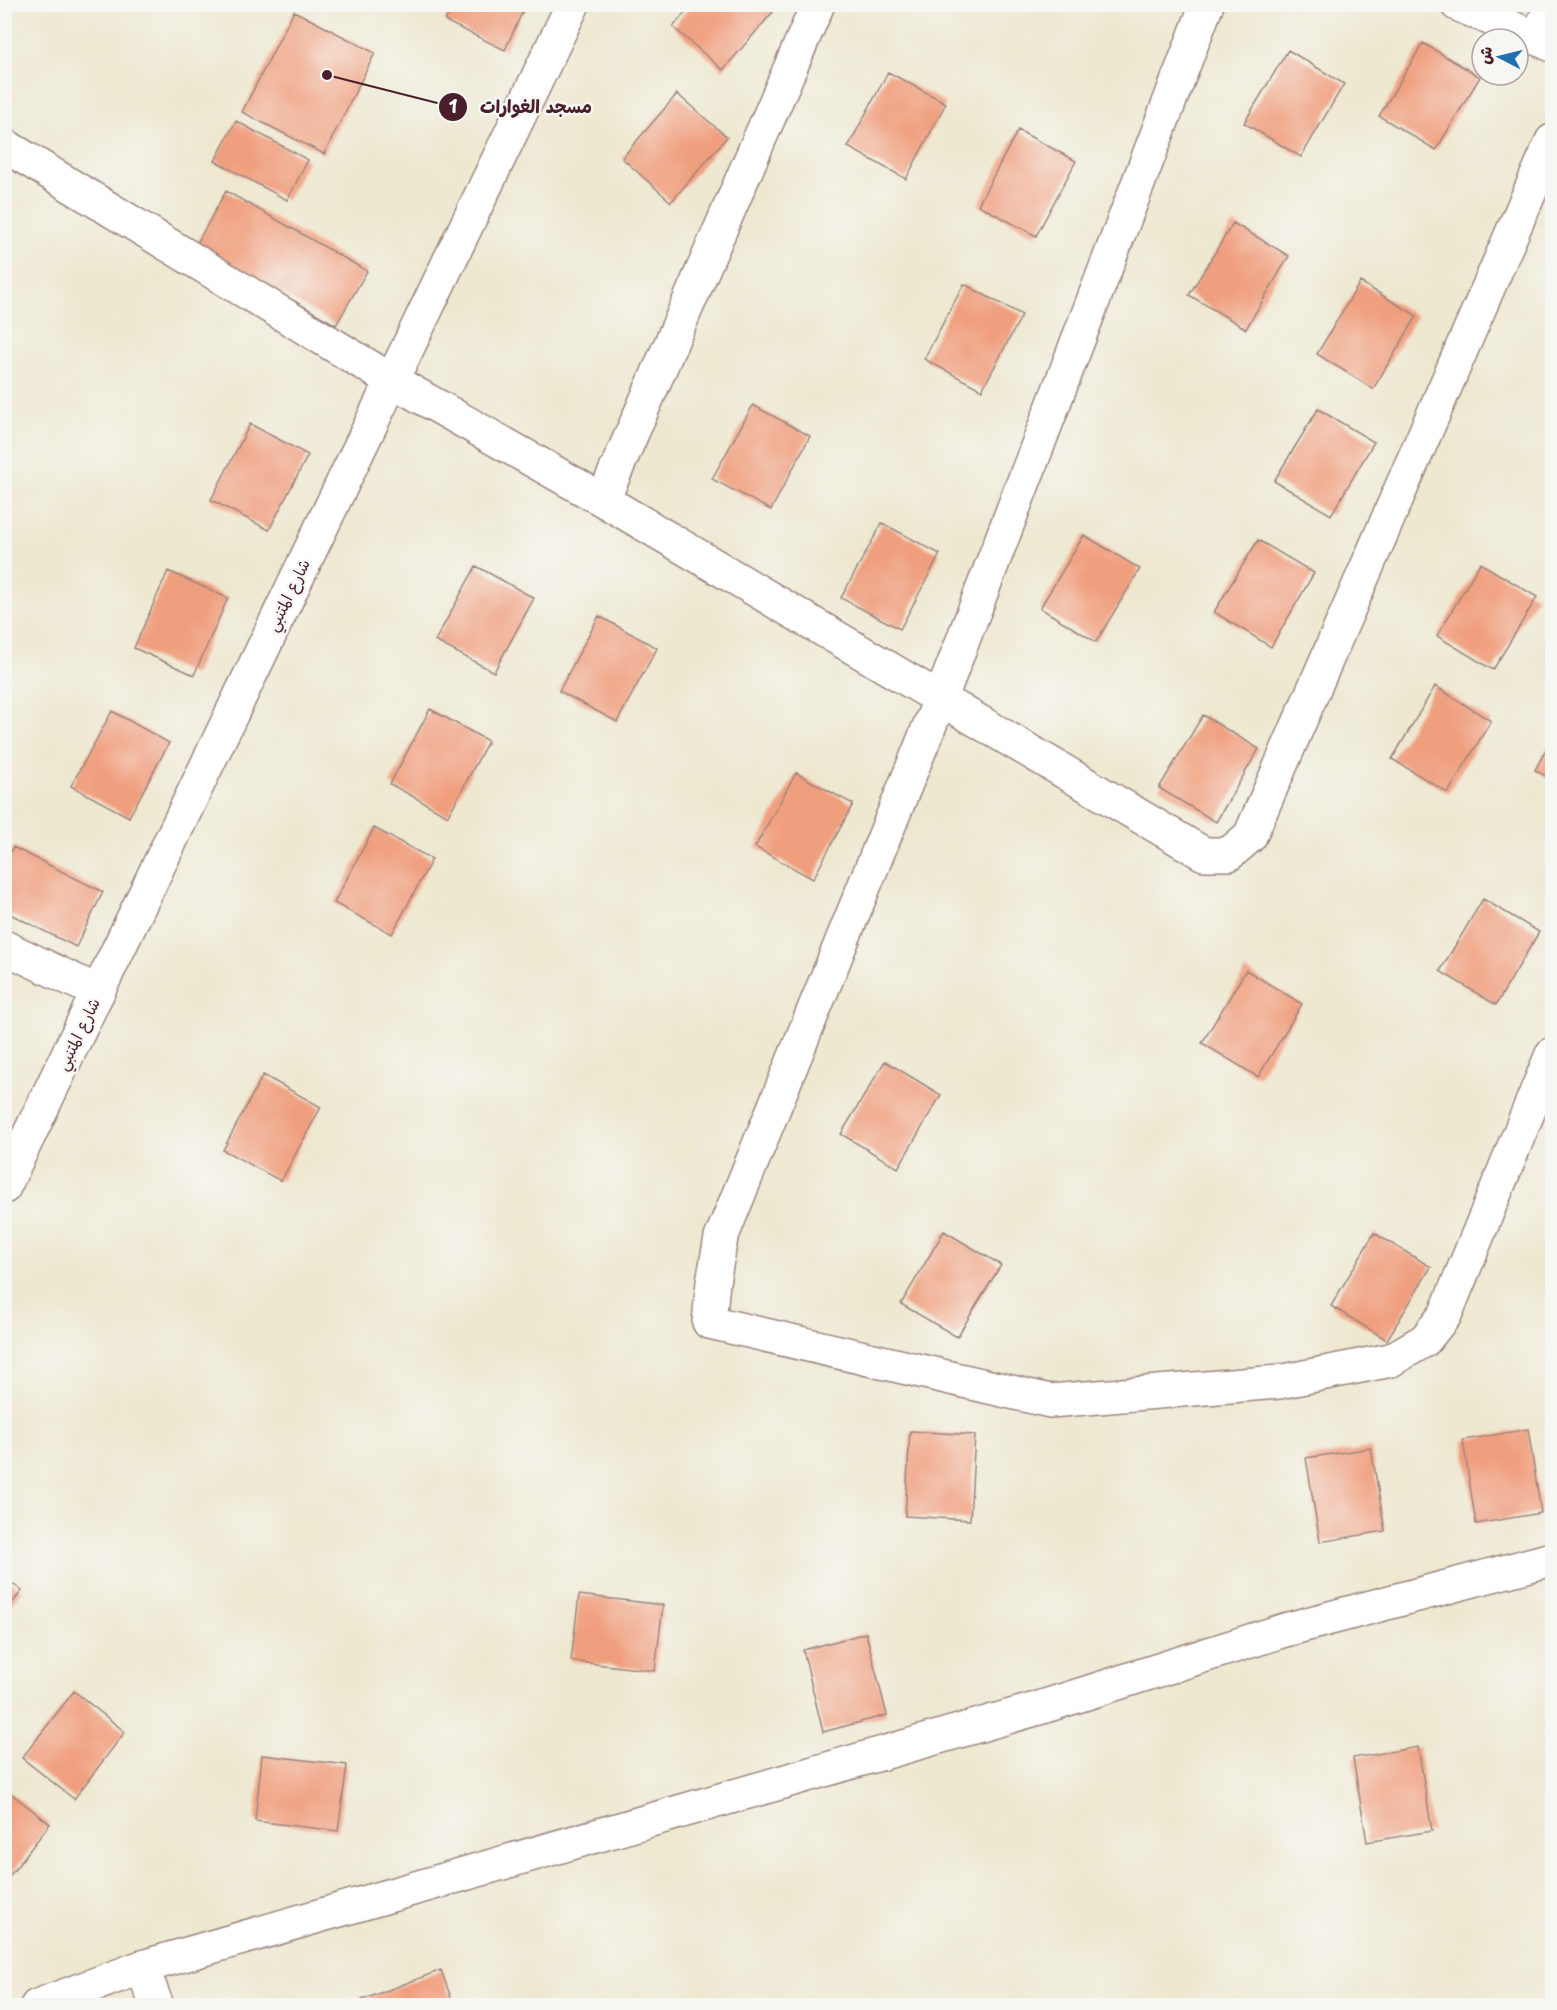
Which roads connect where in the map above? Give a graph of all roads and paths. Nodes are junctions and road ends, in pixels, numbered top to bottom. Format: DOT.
graph roads {
  1 [pos="573,4"];
  2 [pos="818,4"];
  3 [pos="1207,4"];
  4 [pos="1456,4"];
  5 [pos="1552,4"];
  6 [pos="1545,42"];
  7 [pos="1552,141"];
  8 [pos="4,145"];
  9 [pos="392,381"];
  10 [pos="603,500"];
  11 [pos="940,700"];
  12 [pos="4,947"];
  13 [pos="98,992"];
  14 [pos="1552,1054"];
  15 [pos="4,1187"];
  16 [pos="1552,1559"];
  17 [pos="142,1967"];
  18 [pos="37,2006"];
  19 [pos="157,2006"];
  1 -- 9 [label="street, شارع المتنبي"];
  2 -- 10 [label="street"];
  3 -- 11 [label="street"];
  4 -- 6 [label="street"];
  5 -- 6 [label="street"];
  7 -- 11 [label="street"];
  8 -- 9 [label="street"];
  9 -- 10 [label="street"];
  9 -- 13 [label="street, شارع المتنبي"];
  10 -- 11 [label="street"];
  11 -- 14 [label="street"];
  12 -- 13 [label="street"];
  13 -- 15 [label="street, شارع المتنبي"];
  16 -- 17 [label="street"];
  17 -- 18 [label="street"];
  17 -- 19 [label="street"];
}
